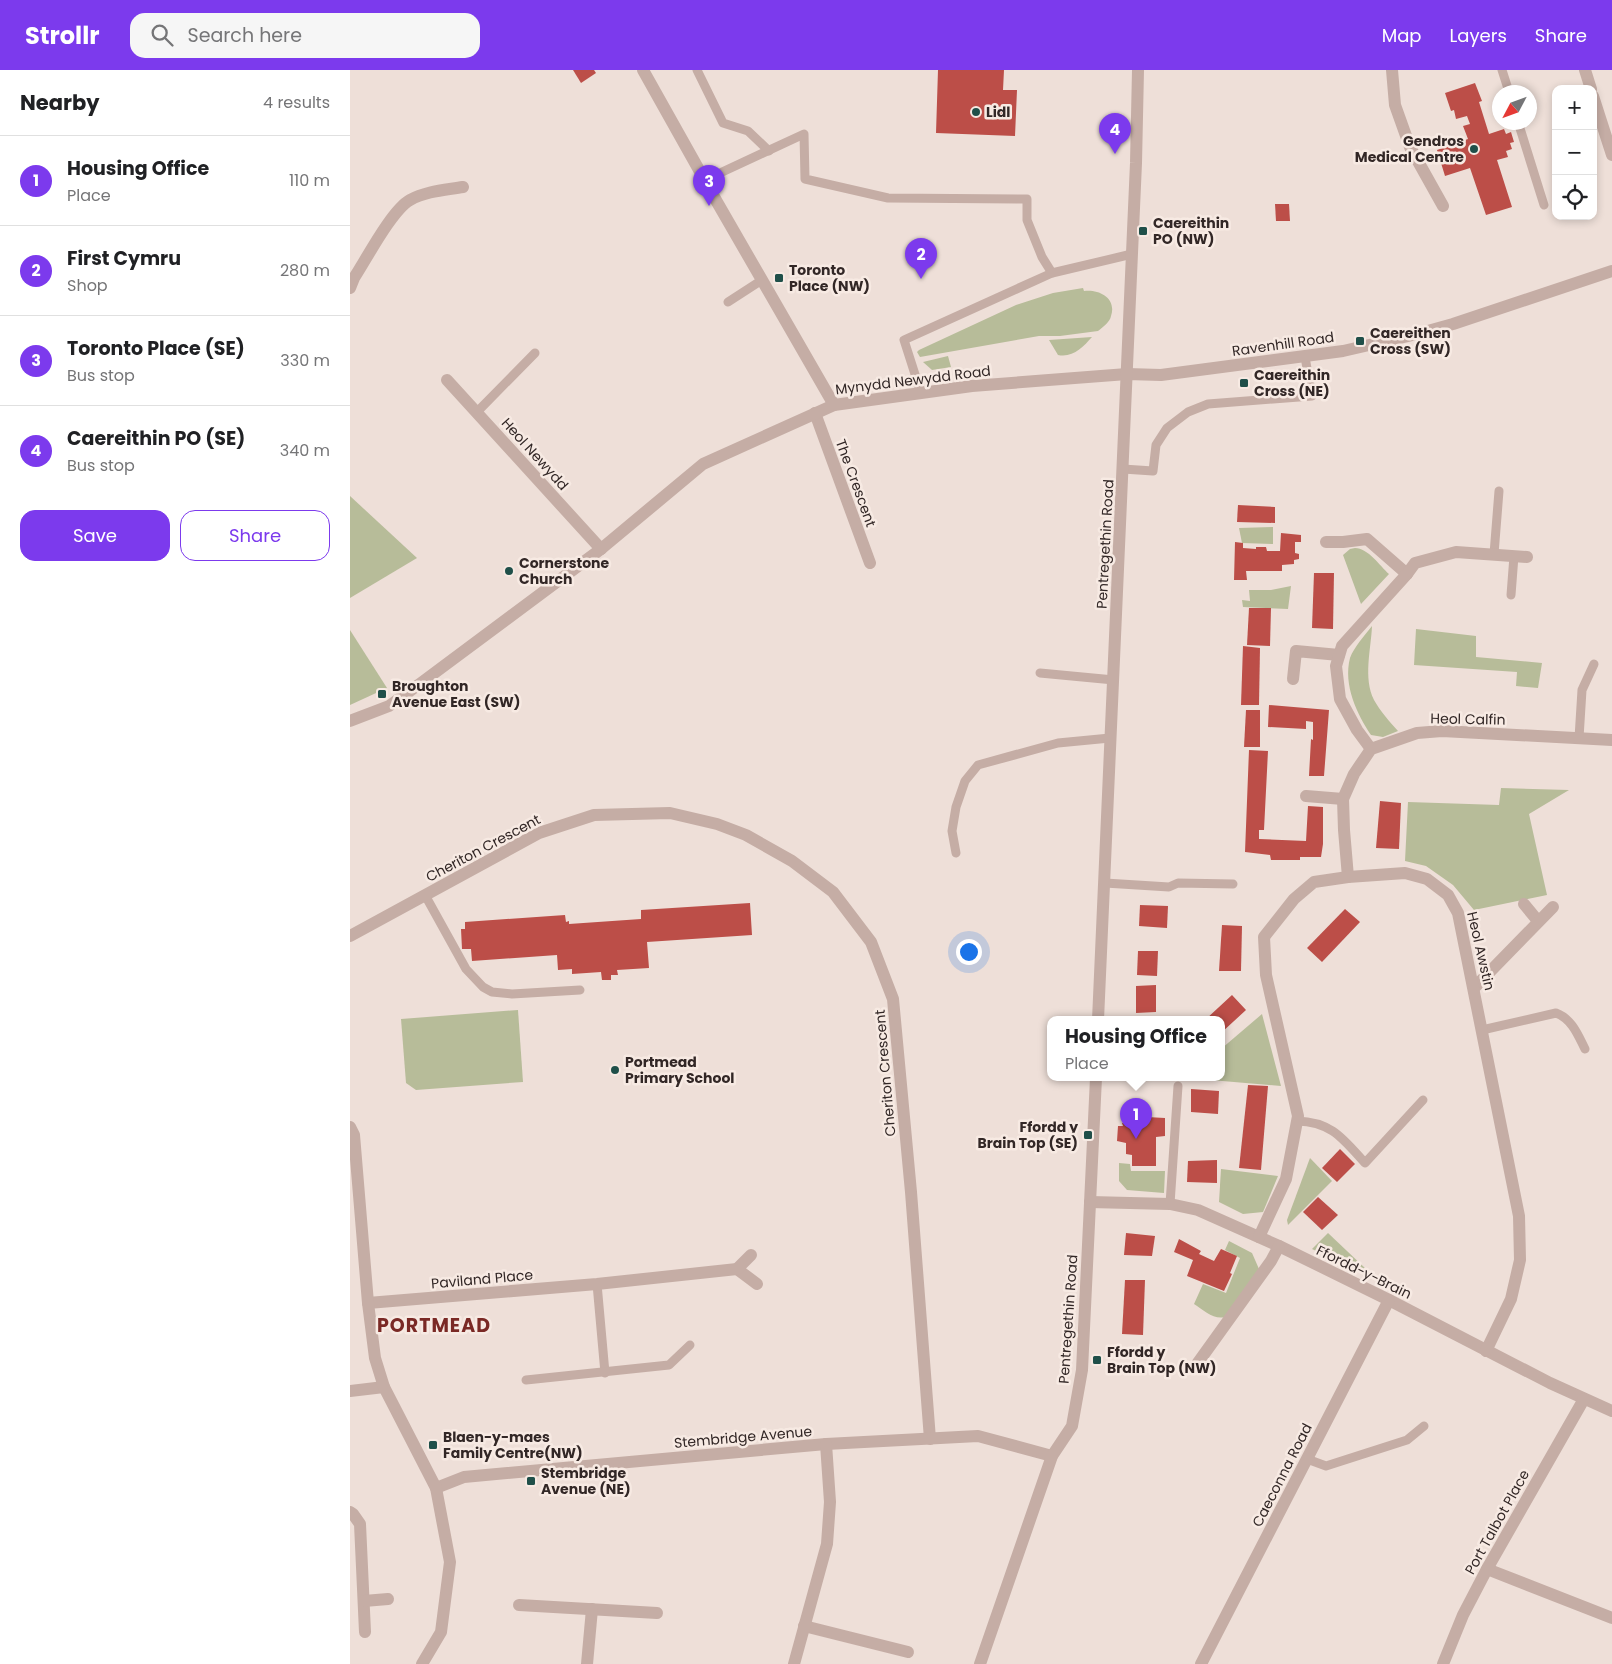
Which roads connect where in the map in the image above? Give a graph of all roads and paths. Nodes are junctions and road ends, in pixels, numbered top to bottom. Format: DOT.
graph roads {
  1 [pos="643,70"];
  2 [pos="697,70"];
  3 [pos="1138,70"];
  4 [pos="1392,70"];
  5 [pos="1502,70"];
  6 [pos="1585,70"];
  7 [pos="1507,85"];
  8 [pos="1590,85"];
  9 [pos="1597,108"];
  10 [pos="1521,130"];
  11 [pos="769,150"];
  12 [pos="1612,155"];
  13 [pos="705,180"];
  14 [pos="463,187"];
  15 [pos="1544,204"];
  16 [pos="1443,206"];
  17 [pos="1132,254"];
  18 [pos="1612,271"];
  19 [pos="1052,273"];
  20 [pos="762,280"];
  21 [pos="350,288"];
  22 [pos="728,302"];
  23 [pos="535,353"];
  24 [pos="1305,357"];
  25 [pos="1127,374"];
  26 [pos="447,380"];
  27 [pos="921,393"];
  28 [pos="834,404"];
  29 [pos="477,412"];
  30 [pos="815,413"];
  31 [pos="1123,469"];
  32 [pos="1499,491"];
  33 [pos="1326,542"];
  34 [pos="601,549"];
  35 [pos="1494,554"];
  36 [pos="1514,556"];
  37 [pos="1527,557"];
  38 [pos="870,563"];
  39 [pos="1407,574"];
  40 [pos="1511,595"];
  41 [pos="1339,655"];
  42 [pos="1594,664"];
  43 [pos="1040,673"];
  44 [pos="1293,678"];
  45 [pos="1114,680"];
  46 [pos="350,721"];
  47 [pos="1110,738"];
  48 [pos="1579,738"];
  49 [pos="1612,740"];
  50 [pos="1371,749"];
  51 [pos="1306,796"];
  52 [pos="1343,799"];
  53 [pos="956,853"];
  54 [pos="1348,877"];
  55 [pos="1105,883"];
  56 [pos="1233,884"];
  57 [pos="425,895"];
  58 [pos="1524,904"];
  59 [pos="1553,907"];
  60 [pos="1538,921"];
  61 [pos="350,936"];
  62 [pos="1474,988"];
  63 [pos="580,990"];
  64 [pos="1098,1016"];
  65 [pos="1482,1030"];
  66 [pos="1585,1049"];
  67 [pos="1096,1081"];
  68 [pos="1178,1086"];
  69 [pos="1423,1100"];
  70 [pos="1297,1121"];
  71 [pos="350,1127"];
  72 [pos="1090,1202"];
  73 [pos="1170,1204"];
  74 [pos="1259,1237"];
  75 [pos="1279,1246"];
  76 [pos="751,1254"];
  77 [pos="737,1269"];
  78 [pos="597,1284"];
  79 [pos="757,1284"];
  80 [pos="1389,1300"];
  81 [pos="368,1303"];
  82 [pos="690,1345"];
  83 [pos="1486,1351"];
  84 [pos="1197,1364"];
  85 [pos="605,1373"];
  86 [pos="526,1380"];
  87 [pos="384,1387"];
  88 [pos="350,1391"];
  89 [pos="1584,1399"];
  90 [pos="1612,1411"];
  91 [pos="1424,1426"];
  92 [pos="930,1439"];
  93 [pos="826,1444"];
  94 [pos="1052,1456"];
  95 [pos="1307,1459"];
  96 [pos="436,1488"];
  97 [pos="350,1512"];
  98 [pos="1487,1569"];
  99 [pos="388,1599"];
  100 [pos="364,1601"];
  101 [pos="519,1605"];
  102 [pos="592,1609"];
  103 [pos="658,1613"];
  104 [pos="1612,1618"];
  105 [pos="804,1626"];
  106 [pos="365,1632"];
  107 [pos="908,1652"];
  108 [pos="422,1664"];
  109 [pos="587,1664"];
  110 [pos="794,1664"];
  111 [pos="980,1664"];
  112 [pos="1201,1664"];
  113 [pos="1443,1664"];
  1 -- 13 [label="street"];
  2 -- 11 [label="lane"];
  3 -- 17 [label="street, Pentregethin Road"];
  4 -- 16 [label="street"];
  5 -- 7 [label="lane"];
  6 -- 8 [label="street"];
  9 -- 12 [label="street"];
  10 -- 15 [label="lane"];
  11 -- 13 [label="lane"];
  11 -- 19 [label="lane"];
  13 -- 20 [label="street"];
  14 -- 21 [label="street"];
  17 -- 19 [label="lane"];
  17 -- 25 [label="street, Pentregethin Road"];
  18 -- 24 [label="street, Ravenhill Road"];
  19 -- 27 [label="lane"];
  20 -- 22 [label="lane"];
  20 -- 28 [label="street"];
  23 -- 29 [label="lane"];
  24 -- 25 [label="street, Ravenhill Road"];
  24 -- 31 [label="lane"];
  25 -- 27 [label="street, Mynydd Newydd Road"];
  25 -- 31 [label="street, Pentregethin Road"];
  26 -- 29 [label="street, Heol Newydd"];
  27 -- 28 [label="street, Mynydd Newydd Road"];
  28 -- 30 [label="street, Mynydd Newydd Road"];
  29 -- 34 [label="street, Heol Newydd"];
  30 -- 34 [label="street, Mynydd Newydd Road"];
  30 -- 38 [label="street, The Crescent"];
  31 -- 45 [label="street, Pentregethin Road"];
  32 -- 35 [label="lane"];
  33 -- 39 [label="street"];
  34 -- 46 [label="street, Mynydd Newydd Road"];
  35 -- 36 [label="street"];
  35 -- 39 [label="street"];
  36 -- 37 [label="street"];
  36 -- 40 [label="lane"];
  39 -- 41 [label="street"];
  41 -- 44 [label="street"];
  41 -- 50 [label="street"];
  42 -- 48 [label="lane"];
  43 -- 45 [label="lane"];
  45 -- 47 [label="street, Pentregethin Road"];
  47 -- 53 [label="lane"];
  47 -- 55 [label="street, Pentregethin Road"];
  48 -- 49 [label="street, Heol Calfin"];
  48 -- 50 [label="street, Heol Calfin"];
  50 -- 52 [label="street"];
  51 -- 52 [label="street"];
  52 -- 54 [label="street"];
  54 -- 62 [label="street, Heol Awstin"];
  54 -- 70 [label="street, Heol Awstin"];
  55 -- 56 [label="lane"];
  55 -- 64 [label="street, Pentregethin Road"];
  57 -- 61 [label="street, Cheriton Crescent"];
  57 -- 63 [label="lane"];
  57 -- 92 [label="street, Cheriton Crescent"];
  58 -- 60 [label="street"];
  59 -- 60 [label="street"];
  60 -- 62 [label="street"];
  62 -- 65 [label="street, Heol Awstin"];
  65 -- 66 [label="lane"];
  65 -- 83 [label="street, Heol Awstin"];
  67 -- 72 [label="street, Pentregethin Road"];
  68 -- 73 [label="lane"];
  69 -- 70 [label="lane"];
  70 -- 74 [label="street, Heol Awstin"];
  71 -- 81 [label="street"];
  72 -- 73 [label="street, Ffordd-y-Brain"];
  72 -- 94 [label="street, Pentregethin Road"];
  73 -- 74 [label="street, Ffordd-y-Brain"];
  74 -- 75 [label="street, Ffordd-y-Brain"];
  75 -- 80 [label="street, Ffordd-y-Brain"];
  75 -- 84 [label="street"];
  76 -- 77 [label="street"];
  77 -- 78 [label="street, Paviland Place"];
  77 -- 79 [label="street"];
  78 -- 81 [label="street, Paviland Place"];
  78 -- 85 [label="lane"];
  80 -- 83 [label="street, Ffordd-y-Brain"];
  80 -- 95 [label="street, Caeconna Road"];
  81 -- 87 [label="street"];
  82 -- 85 [label="lane"];
  83 -- 89 [label="street, Ffordd-y-Brain"];
  85 -- 86 [label="lane"];
  87 -- 88 [label="street"];
  87 -- 96 [label="street"];
  89 -- 90 [label="street, Ffordd-y-Brain"];
  89 -- 98 [label="street, Port Talbot Place"];
  91 -- 95 [label="lane"];
  92 -- 93 [label="street, Stembridge Avenue"];
  92 -- 94 [label="street, Stembridge Avenue"];
  93 -- 96 [label="street, Stembridge Avenue"];
  93 -- 105 [label="street"];
  94 -- 111 [label="street, Pentregethin Road"];
  95 -- 112 [label="street, Caeconna Road"];
  96 -- 108 [label="street"];
  97 -- 100 [label="street"];
  98 -- 104 [label="street"];
  98 -- 113 [label="street, Port Talbot Place"];
  99 -- 100 [label="street"];
  100 -- 106 [label="street"];
  101 -- 102 [label="street"];
  102 -- 103 [label="street"];
  102 -- 109 [label="street"];
  105 -- 107 [label="street"];
  105 -- 110 [label="street"];
}
